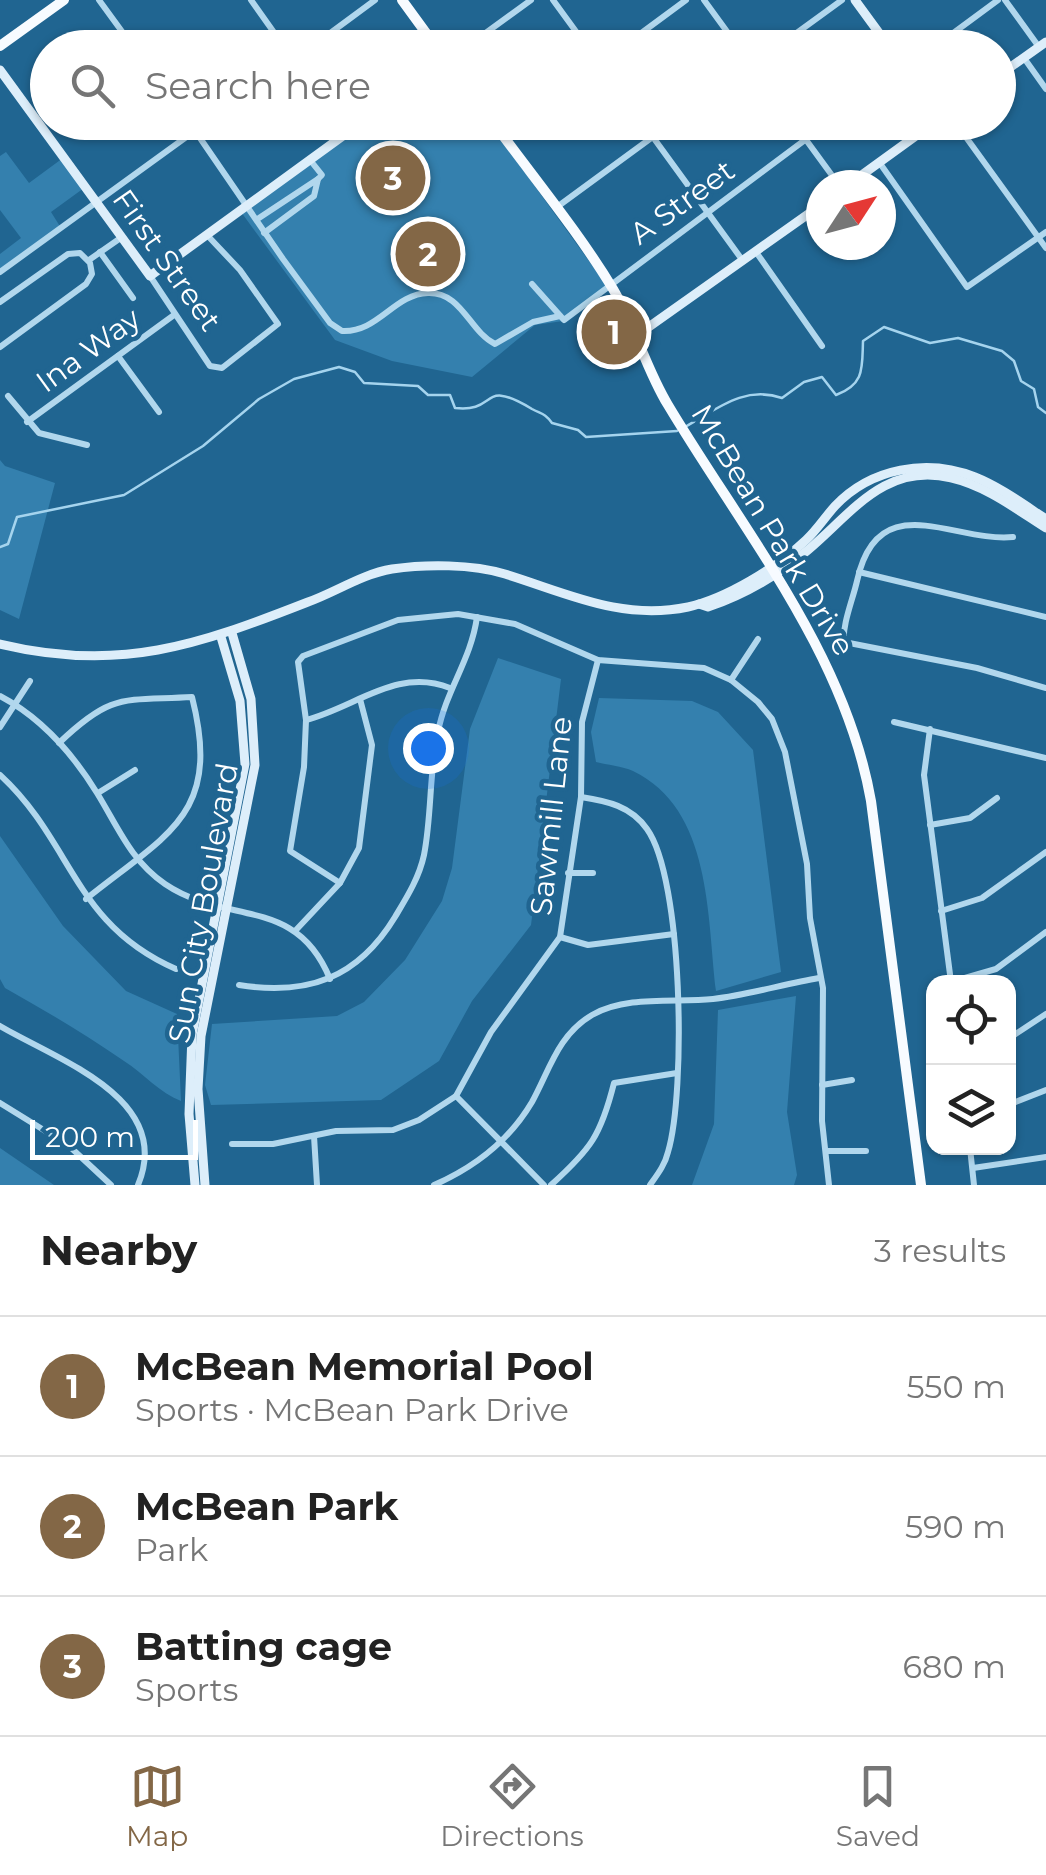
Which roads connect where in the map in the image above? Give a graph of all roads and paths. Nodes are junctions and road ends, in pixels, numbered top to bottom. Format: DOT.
graph roads {
  1 [pos="64,0"];
  2 [pos="99,0"];
  3 [pos="250,0"];
  4 [pos="375,0"];
  5 [pos="402,0"];
  6 [pos="530,0"];
  7 [pos="553,0"];
  8 [pos="686,0"];
  9 [pos="704,0"];
  10 [pos="842,0"];
  11 [pos="855,0"];
  12 [pos="1002,0"];
  13 [pos="121,30"];
  14 [pos="272,30"];
  15 [pos="334,30"];
  16 [pos="424,30"];
  17 [pos="489,30"];
  18 [pos="575,30"];
  19 [pos="645,30"];
  20 [pos="726,30"];
  21 [pos="801,30"];
  22 [pos="877,30"];
  23 [pos="958,30"];
  24 [pos="1043,44"];
  25 [pos="0,46"];
  26 [pos="1024,58"];
  27 [pos="1016,64"];
  28 [pos="0,70"];
  29 [pos="1046,89"];
  30 [pos="30,106"];
  31 [pos="56,140"];
  32 [pos="182,140"];
  33 [pos="202,140"];
  34 [pos="337,140"];
  35 [pos="506,140"];
  36 [pos="649,140"];
  37 [pos="655,140"];
  38 [pos="806,140"];
  39 [pos="910,140"];
  40 [pos="969,140"];
  41 [pos="310,160"];
  42 [pos="879,162"];
  43 [pos="828,170"];
  44 [pos="868,170"];
  45 [pos="318,178"];
  46 [pos="96,202"];
  47 [pos="249,204"];
  48 [pos="555,208"];
  49 [pos="707,212"];
  50 [pos="806,215"];
  51 [pos="259,218"];
  52 [pos="264,233"];
  53 [pos="206,235"];
  54 [pos="1042,235"];
  55 [pos="122,237"];
  56 [pos="1046,248"];
  57 [pos="100,252"];
  58 [pos="756,252"];
  59 [pos="89,260"];
  60 [pos="743,261"];
  61 [pos="0,272"];
  62 [pos="150,276"];
  63 [pos="532,284"];
  64 [pos="610,284"];
  65 [pos="134,298"];
  66 [pos="0,302"];
  67 [pos="174,314"];
  68 [pos="561,321"];
  69 [pos="636,336"];
  70 [pos="822,346"];
  71 [pos="0,347"];
  72 [pos="118,356"];
  73 [pos="8,396"];
  74 [pos="159,412"];
  75 [pos="27,422"];
  76 [pos="87,444"];
  77 [pos="1046,519"];
  78 [pos="1046,528"];
  79 [pos="1013,537"];
  80 [pos="771,571"];
  81 [pos="859,572"];
  82 [pos="476,617"];
  83 [pos="1046,618"];
  84 [pos="226,635"];
  85 [pos="758,639"];
  86 [pos="0,644"];
  87 [pos="598,660"];
  88 [pos="732,680"];
  89 [pos="30,681"];
  90 [pos="450,688"];
  91 [pos="1046,688"];
  92 [pos="0,696"];
  93 [pos="360,699"];
  94 [pos="15,704"];
  95 [pos="306,720"];
  96 [pos="894,722"];
  97 [pos="0,727"];
  98 [pos="930,729"];
  99 [pos="60,742"];
  100 [pos="1046,758"];
  101 [pos="135,770"];
  102 [pos="0,775"];
  103 [pos="98,793"];
  104 [pos="581,797"];
  105 [pos="996,798"];
  106 [pos="930,826"];
  107 [pos="1046,852"];
  108 [pos="136,859"];
  109 [pos="568,873"];
  110 [pos="592,874"];
  111 [pos="340,883"];
  112 [pos="86,899"];
  113 [pos="223,907"];
  114 [pos="942,911"];
  115 [pos="296,930"];
  116 [pos="1046,932"];
  117 [pos="674,934"];
  118 [pos="560,938"];
  119 [pos="176,969"];
  120 [pos="950,975"];
  121 [pos="975,975"];
  122 [pos="819,978"];
  123 [pos="330,979"];
  124 [pos="239,985"];
  125 [pos="680,1001"];
  126 [pos="1046,1014"];
  127 [pos="0,1026"];
  128 [pos="1016,1034"];
  129 [pos="677,1074"];
  130 [pos="852,1080"];
  131 [pos="822,1085"];
  132 [pos="1046,1090"];
  133 [pos="456,1096"];
  134 [pos="1016,1102"];
  135 [pos="0,1103"];
  136 [pos="314,1136"];
  137 [pos="503,1140"];
  138 [pos="232,1144"];
  139 [pos="866,1151"];
  140 [pos="828,1152"];
  141 [pos="971,1155"];
  142 [pos="1046,1157"];
  143 [pos="973,1168"];
  144 [pos="112,1185"];
  145 [pos="138,1185"];
  146 [pos="196,1185"];
  147 [pos="206,1185"];
  148 [pos="317,1185"];
  149 [pos="434,1185"];
  150 [pos="547,1185"];
  151 [pos="650,1185"];
  152 [pos="828,1185"];
  153 [pos="922,1185"];
  154 [pos="974,1185"];
  1 -- 25 [label="main road"];
  2 -- 13 [label="street"];
  3 -- 14 [label="street"];
  4 -- 15 [label="street"];
  5 -- 16 [label="main road"];
  6 -- 17 [label="street"];
  7 -- 18 [label="street"];
  8 -- 19 [label="street"];
  9 -- 20 [label="street"];
  10 -- 21 [label="street"];
  11 -- 22 [label="street"];
  12 -- 23 [label="street"];
  12 -- 24 [label="street"];
  24 -- 26 [label="street"];
  26 -- 27 [label="street"];
  26 -- 29 [label="street"];
  28 -- 30 [label="street, First Street"];
  31 -- 46 [label="street, First Street"];
  32 -- 46 [label="street"];
  33 -- 47 [label="street"];
  34 -- 41 [label="street"];
  35 -- 48 [label="main road, McBean Park Drive"];
  36 -- 48 [label="street"];
  37 -- 49 [label="street"];
  38 -- 43 [label="street"];
  38 -- 49 [label="street, A Street"];
  39 -- 42 [label="street"];
  40 -- 54 [label="street"];
  41 -- 45 [label="street"];
  41 -- 47 [label="street"];
  42 -- 44 [label="street"];
  42 -- 54 [label="street"];
  45 -- 51 [label="street"];
  45 -- 52 [label="street"];
  46 -- 55 [label="street, First Street"];
  46 -- 61 [label="street"];
  47 -- 51 [label="street"];
  47 -- 53 [label="street"];
  48 -- 64 [label="main road, McBean Park Drive"];
  49 -- 60 [label="street"];
  49 -- 64 [label="street, A Street"];
  50 -- 58 [label="street"];
  51 -- 52 [label="street"];
  52 -- 68 [label="street, A Street"];
  53 -- 62 [label="street"];
  53 -- 67 [label="street, First Street"];
  54 -- 56 [label="street"];
  55 -- 57 [label="street"];
  55 -- 62 [label="street, First Street"];
  57 -- 59 [label="street"];
  57 -- 65 [label="street"];
  58 -- 60 [label="street"];
  58 -- 70 [label="street"];
  59 -- 66 [label="street"];
  59 -- 71 [label="street"];
  60 -- 69 [label="street"];
  62 -- 67 [label="street, First Street"];
  63 -- 68 [label="street"];
  64 -- 68 [label="street, A Street"];
  64 -- 69 [label="main road, McBean Park Drive"];
  67 -- 72 [label="street, Ina Way"];
  69 -- 80 [label="main road, McBean Park Drive"];
  72 -- 74 [label="street"];
  72 -- 75 [label="street, Ina Way"];
  73 -- 75 [label="street"];
  75 -- 76 [label="street"];
  77 -- 80 [label="street"];
  78 -- 80 [label="street"];
  79 -- 81 [label="street"];
  80 -- 84 [label="street"];
  80 -- 153 [label="main road, McBean Park Drive"];
  81 -- 83 [label="street"];
  81 -- 91 [label="street"];
  82 -- 87 [label="street"];
  82 -- 90 [label="street"];
  82 -- 95 [label="street"];
  84 -- 86 [label="street"];
  84 -- 113 [label="street, Sun City Boulevard"];
  85 -- 88 [label="street"];
  87 -- 88 [label="street"];
  87 -- 104 [label="street, Sawmill Lane"];
  88 -- 122 [label="street"];
  89 -- 94 [label="street"];
  90 -- 93 [label="street"];
  90 -- 123 [label="street"];
  92 -- 94 [label="street"];
  93 -- 95 [label="street"];
  93 -- 111 [label="street"];
  94 -- 97 [label="street"];
  94 -- 99 [label="street"];
  95 -- 111 [label="street"];
  96 -- 98 [label="street"];
  98 -- 100 [label="street"];
  98 -- 106 [label="street"];
  99 -- 103 [label="street"];
  99 -- 108 [label="street"];
  101 -- 103 [label="street"];
  102 -- 112 [label="street"];
  103 -- 108 [label="street"];
  104 -- 109 [label="street, Sawmill Lane"];
  104 -- 117 [label="street"];
  105 -- 106 [label="street"];
  106 -- 114 [label="street"];
  107 -- 114 [label="street"];
  108 -- 112 [label="street"];
  108 -- 113 [label="street"];
  109 -- 110 [label="street"];
  109 -- 118 [label="street, Sawmill Lane"];
  111 -- 115 [label="street"];
  112 -- 119 [label="street"];
  113 -- 115 [label="street"];
  113 -- 146 [label="street, Sun City Boulevard"];
  113 -- 147 [label="street, Sun City Boulevard"];
  114 -- 120 [label="street"];
  115 -- 123 [label="street"];
  116 -- 121 [label="street"];
  117 -- 118 [label="street"];
  117 -- 125 [label="street"];
  118 -- 133 [label="street, Sawmill Lane"];
  122 -- 125 [label="street"];
  122 -- 131 [label="street"];
  123 -- 124 [label="street"];
  125 -- 129 [label="street"];
  125 -- 137 [label="street"];
  126 -- 128 [label="street"];
  127 -- 145 [label="street"];
  129 -- 150 [label="street"];
  129 -- 151 [label="street"];
  130 -- 131 [label="street"];
  131 -- 140 [label="street"];
  132 -- 134 [label="street"];
  133 -- 136 [label="street, Sawmill Lane"];
  133 -- 137 [label="street"];
  135 -- 144 [label="street"];
  136 -- 138 [label="street, Sawmill Lane"];
  136 -- 148 [label="street"];
  137 -- 149 [label="street"];
  137 -- 150 [label="street"];
  139 -- 140 [label="street"];
  140 -- 152 [label="street"];
  141 -- 143 [label="street"];
  142 -- 143 [label="street"];
  143 -- 154 [label="street"];
}
